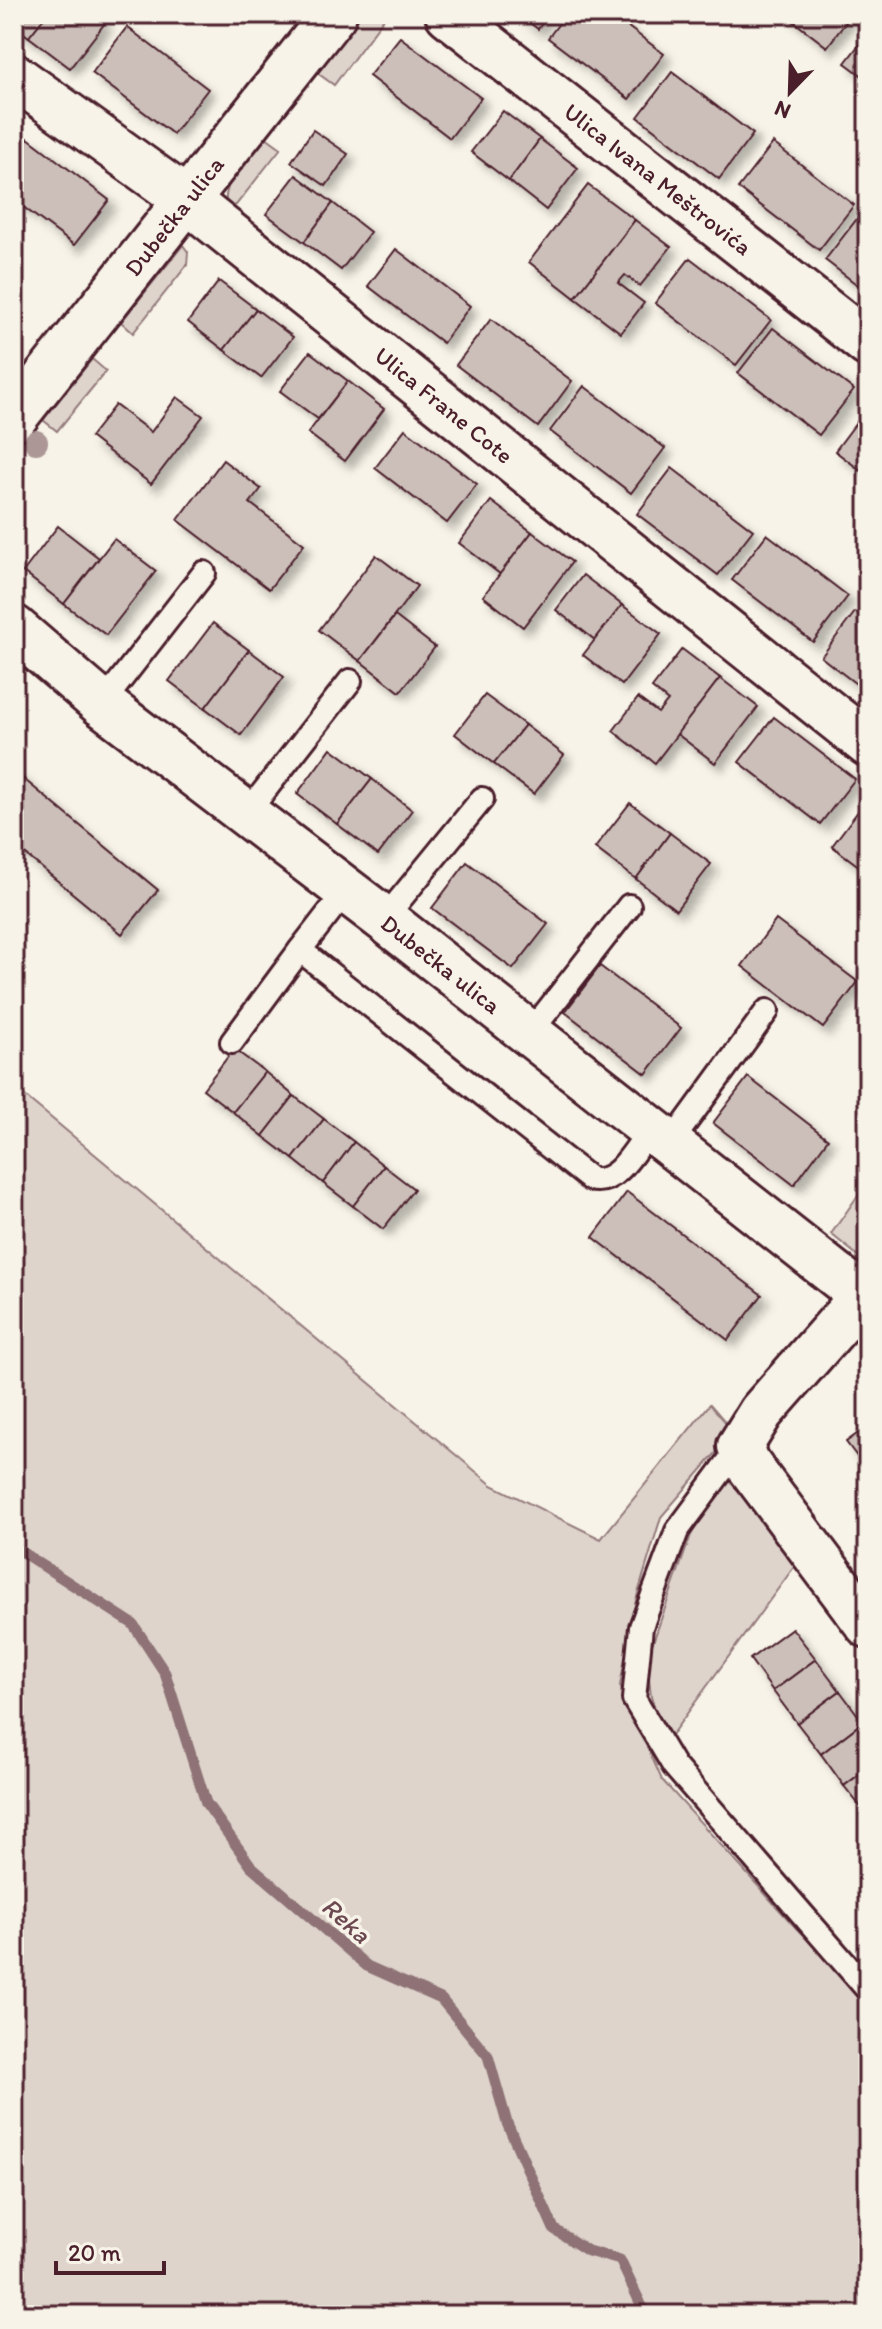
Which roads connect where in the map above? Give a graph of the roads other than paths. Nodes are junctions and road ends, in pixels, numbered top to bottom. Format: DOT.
graph roads {
  1 [pos="334,14"];
  2 [pos="448,14"];
  3 [pos="14,76"];
  4 [pos="187,200"];
  5 [pos="868,344"];
  6 [pos="14,418"];
  7 [pos="204,573"];
  8 [pos="14,628"];
  9 [pos="350,681"];
  10 [pos="102,704"];
  11 [pos="868,744"];
  12 [pos="482,799"];
  13 [pos="247,813"];
  14 [pos="345,892"];
  15 [pos="629,906"];
  16 [pos="384,919"];
  17 [pos="300,950"];
  18 [pos="767,1011"];
  19 [pos="530,1033"];
  20 [pos="232,1042"];
  21 [pos="660,1136"];
  22 [pos="865,1298"];
  23 [pos="740,1446"];
  24 [pos="868,1625"];
  25 [pos="868,1990"];
  1 -- 4 [label="street, Dubečka ulica"];
  2 -- 5 [label="street, Ulica Ivana Meštrovića"];
  3 -- 4 [label="street, Ulica Frane Cote"];
  4 -- 6 [label="street, Dubečka ulica"];
  4 -- 11 [label="street, Ulica Frane Cote"];
  7 -- 10 [label="lane"];
  8 -- 10 [label="street, Dubečka ulica"];
  9 -- 13 [label="lane"];
  10 -- 13 [label="street, Dubečka ulica"];
  12 -- 16 [label="lane"];
  13 -- 14 [label="street, Dubečka ulica"];
  14 -- 16 [label="street, Dubečka ulica"];
  14 -- 17 [label="lane"];
  15 -- 19 [label="lane"];
  16 -- 19 [label="street, Dubečka ulica"];
  17 -- 20 [label="lane"];
  17 -- 21 [label="lane"];
  18 -- 21 [label="lane"];
  19 -- 21 [label="street, Dubečka ulica"];
  21 -- 22 [label="street, Dubečka ulica"];
  22 -- 23 [label="street"];
  23 -- 24 [label="street"];
  23 -- 25 [label="lane"];
}
